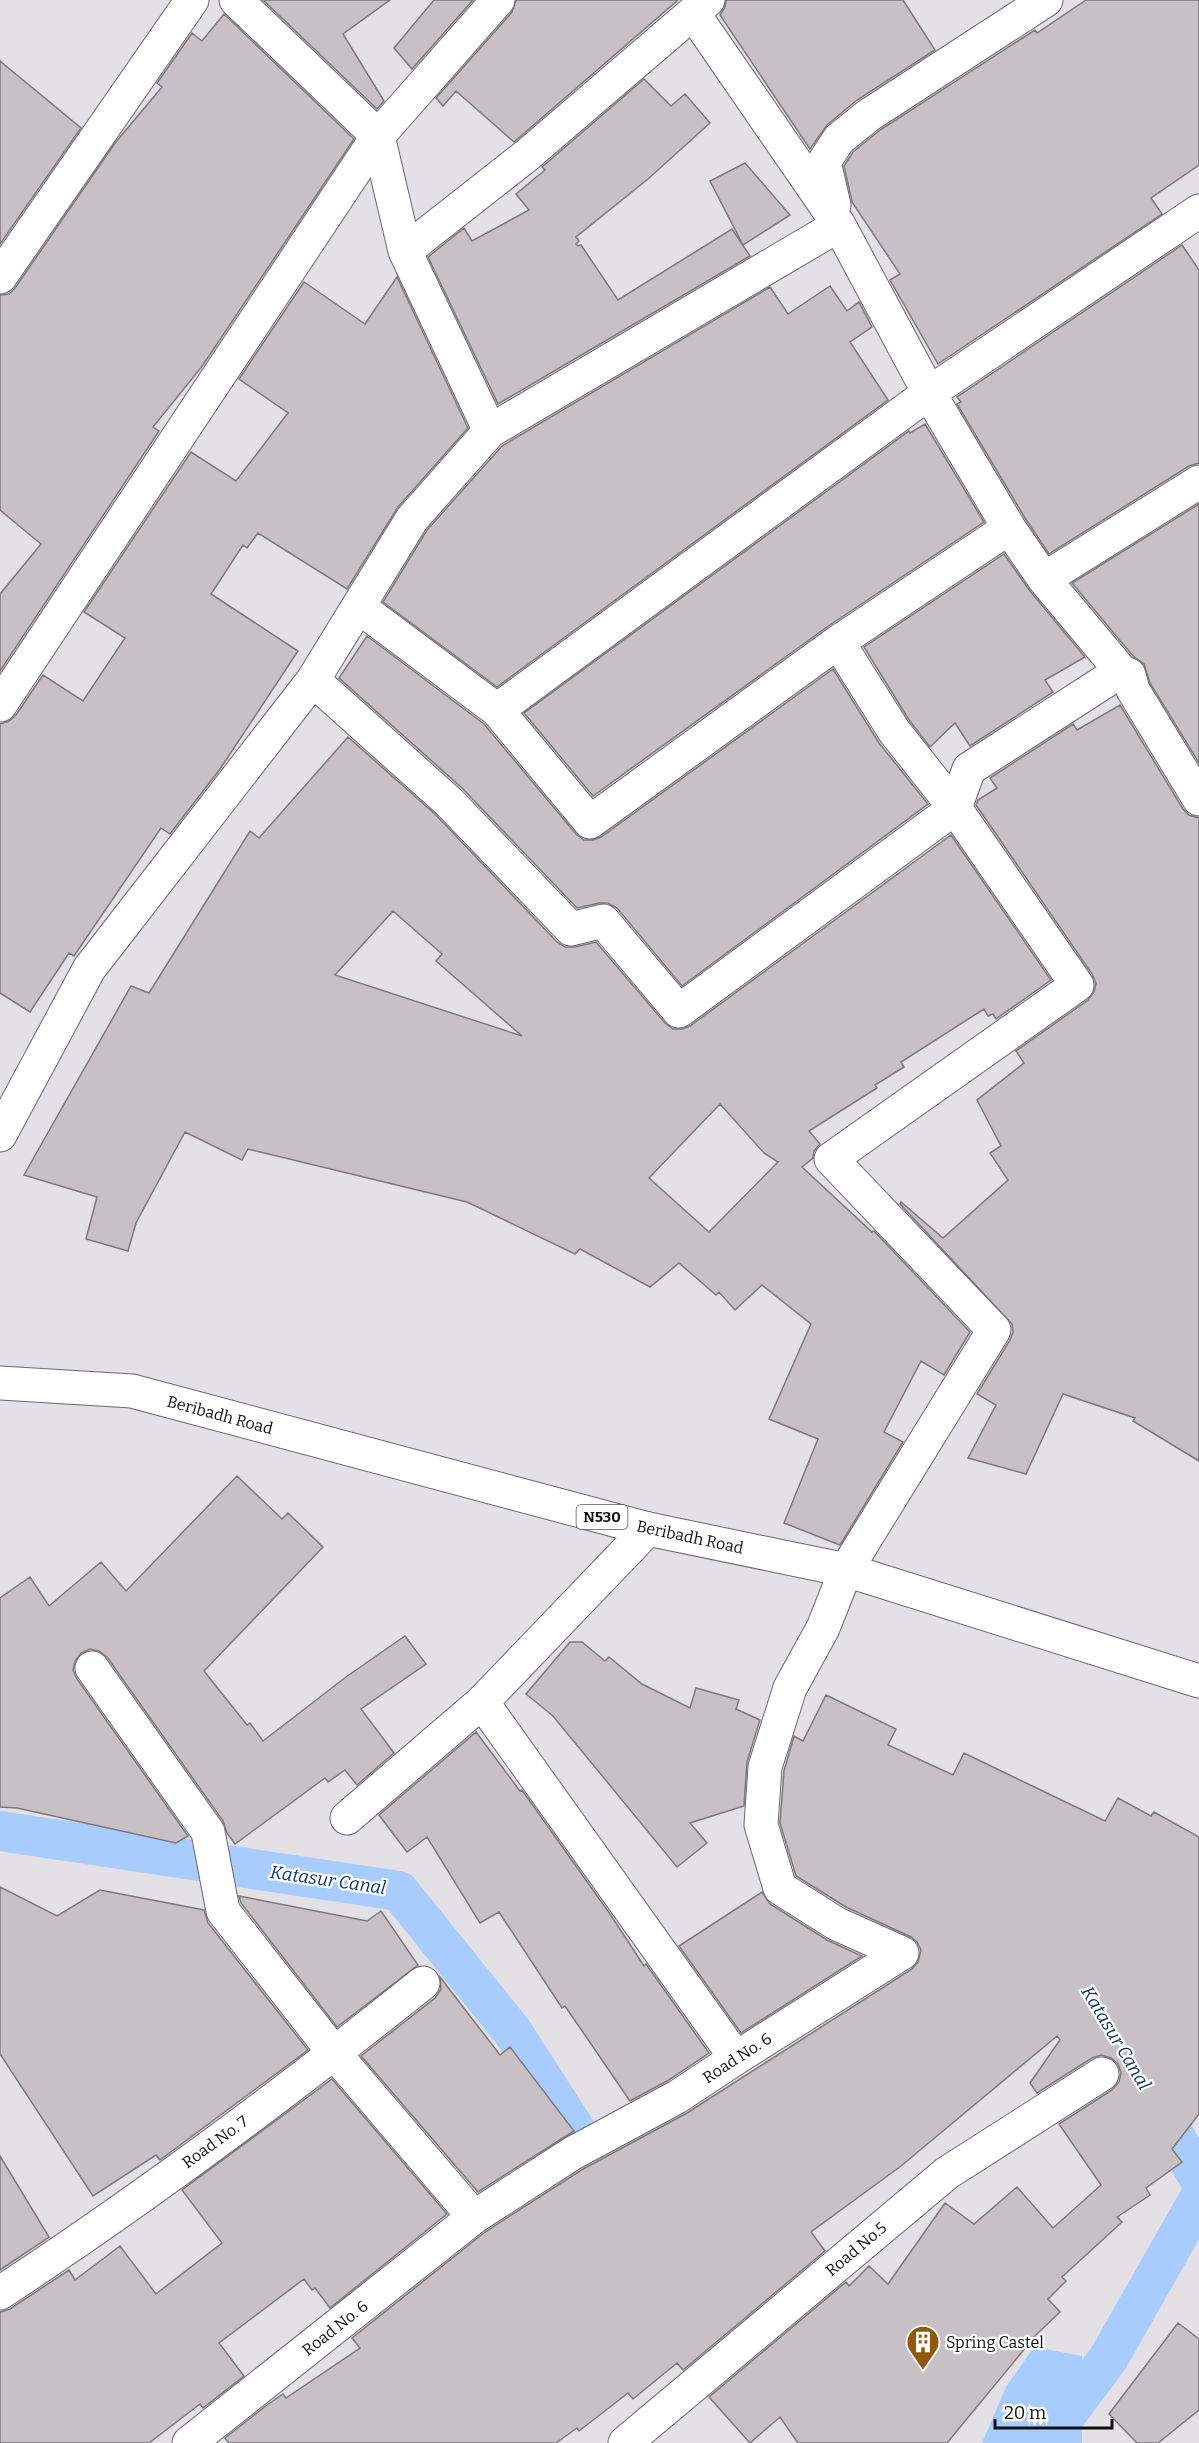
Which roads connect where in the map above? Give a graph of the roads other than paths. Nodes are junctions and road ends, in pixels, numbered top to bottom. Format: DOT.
graph roads {
  1 [pos="192,0"];
  2 [pos="236,0"];
  3 [pos="498,0"];
  4 [pos="1046,0"];
  5 [pos="701,7"];
  6 [pos="378,136"];
  7 [pos="1199,212"];
  8 [pos="839,225"];
  9 [pos="405,251"];
  10 [pos="0,278"];
  11 [pos="929,393"];
  12 [pos="489,432"];
  13 [pos="1199,482"];
  14 [pos="1009,528"];
  15 [pos="1044,579"];
  16 [pos="359,607"];
  17 [pos="838,642"];
  18 [pos="1121,671"];
  19 [pos="313,680"];
  20 [pos="0,705"];
  21 [pos="497,710"];
  22 [pos="1193,778"];
  23 [pos="955,808"];
  24 [pos="0,1135"];
  25 [pos="0,1383"];
  26 [pos="648,1529"];
  27 [pos="846,1570"];
  28 [pos="92,1668"];
  29 [pos="1199,1681"];
  30 [pos="482,1702"];
  31 [pos="347,1818"];
  32 [pos="423,1983"];
  33 [pos="335,2054"];
  34 [pos="736,2058"];
  35 [pos="1102,2074"];
  36 [pos="474,2217"];
  37 [pos="0,2293"];
  38 [pos="189,2443"];
  39 [pos="625,2443"];
  1 -- 10 [label="main road"];
  2 -- 6 [label="main road"];
  3 -- 6 [label="main road"];
  4 -- 8 [label="main road"];
  5 -- 8 [label="main road"];
  5 -- 9 [label="main road"];
  6 -- 9 [label="main road"];
  6 -- 20 [label="main road"];
  7 -- 11 [label="main road"];
  8 -- 11 [label="main road"];
  8 -- 12 [label="main road"];
  9 -- 12 [label="main road"];
  11 -- 14 [label="main road"];
  11 -- 21 [label="main road"];
  12 -- 16 [label="main road"];
  13 -- 15 [label="main road"];
  14 -- 15 [label="main road"];
  14 -- 17 [label="main road"];
  15 -- 18 [label="main road"];
  16 -- 19 [label="main road"];
  16 -- 21 [label="main road"];
  17 -- 21 [label="main road"];
  17 -- 23 [label="main road"];
  18 -- 22 [label="main road"];
  18 -- 23 [label="main road"];
  19 -- 23 [label="main road"];
  19 -- 24 [label="main road"];
  23 -- 27 [label="main road"];
  25 -- 26 [label="main road, Beribadh Road / N530"];
  26 -- 27 [label="main road, Beribadh Road / N530"];
  26 -- 30 [label="main road"];
  27 -- 29 [label="main road, Beribadh Road / N530"];
  27 -- 34 [label="main road, Road No. 6"];
  28 -- 33 [label="main road"];
  30 -- 31 [label="main road"];
  30 -- 34 [label="main road"];
  32 -- 33 [label="main road, Road No. 7"];
  33 -- 36 [label="main road"];
  33 -- 37 [label="main road, Road No. 7"];
  34 -- 36 [label="main road, Road No. 6"];
  35 -- 39 [label="main road, Road No.5"];
  36 -- 38 [label="main road, Road No. 6"];
}
